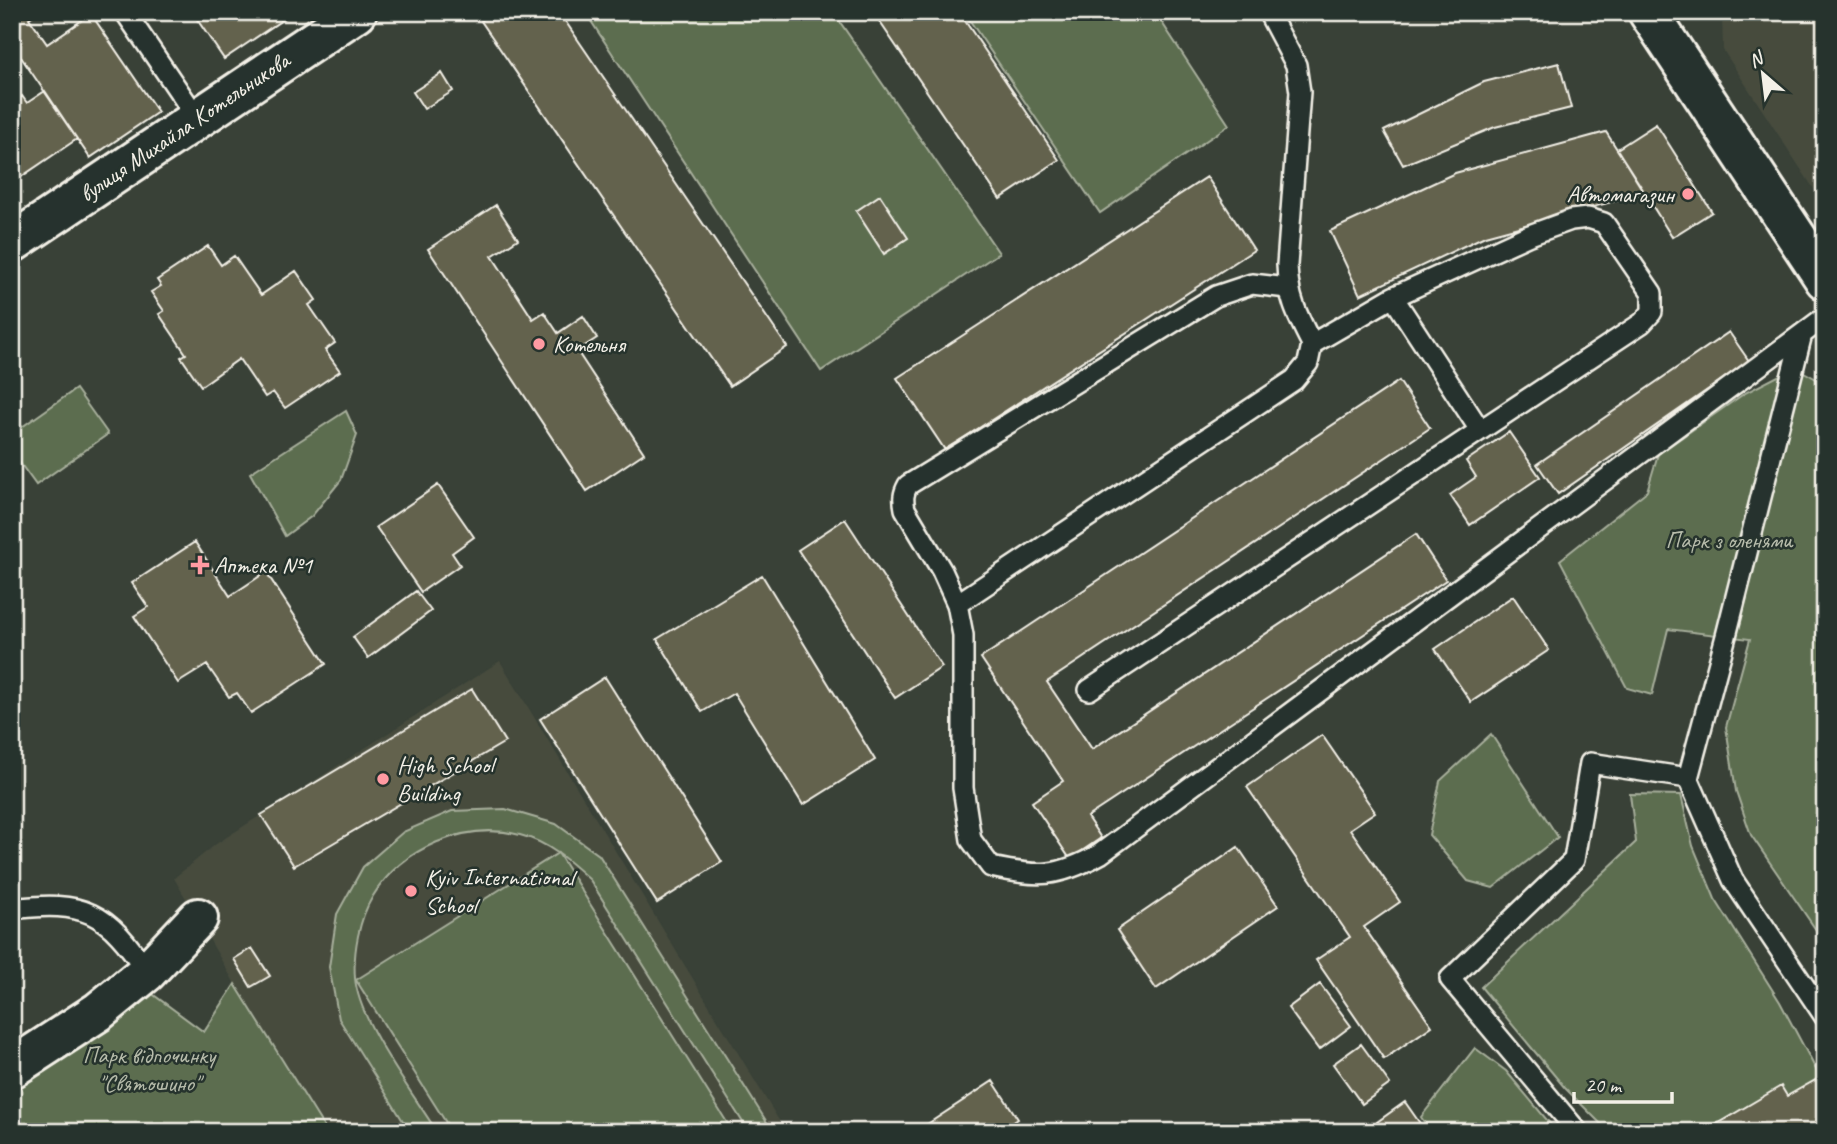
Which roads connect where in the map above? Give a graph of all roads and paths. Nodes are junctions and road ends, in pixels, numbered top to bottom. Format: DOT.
graph roads {
  1 [pos="125,12"];
  2 [pos="357,12"];
  3 [pos="1268,12"];
  4 [pos="1648,12"];
  5 [pos="197,118"];
  6 [pos="12,243"];
  7 [pos="1825,280"];
  8 [pos="1288,288"];
  9 [pos="1393,297"];
  10 [pos="1825,317"];
  11 [pos="1802,334"];
  12 [pos="1312,344"];
  13 [pos="1480,430"];
  14 [pos="957,604"];
  15 [pos="1089,690"];
  16 [pos="1688,778"];
  17 [pos="12,909"];
  18 [pos="198,918"];
  19 [pos="147,972"];
  20 [pos="1825,1017"];
  21 [pos="12,1068"];
  22 [pos="1578,1132"];
  1 -- 5 [label="lane"];
  2 -- 5 [label="street, вулиця Михайла Котельникова"];
  3 -- 8 [label="lane"];
  4 -- 7 [label="street"];
  5 -- 6 [label="street, вулиця Михайла Котельникова"];
  8 -- 12 [label="lane"];
  8 -- 14 [label="lane"];
  9 -- 12 [label="lane"];
  9 -- 13 [label="lane"];
  9 -- 13 [label="lane"];
  10 -- 11 [label="lane"];
  11 -- 14 [label="lane"];
  11 -- 16 [label="lane"];
  12 -- 14 [label="lane"];
  13 -- 15 [label="lane"];
  16 -- 20 [label="lane"];
  16 -- 22 [label="lane"];
  17 -- 19 [label="lane"];
  18 -- 19 [label="street"];
  19 -- 21 [label="street"];
}
